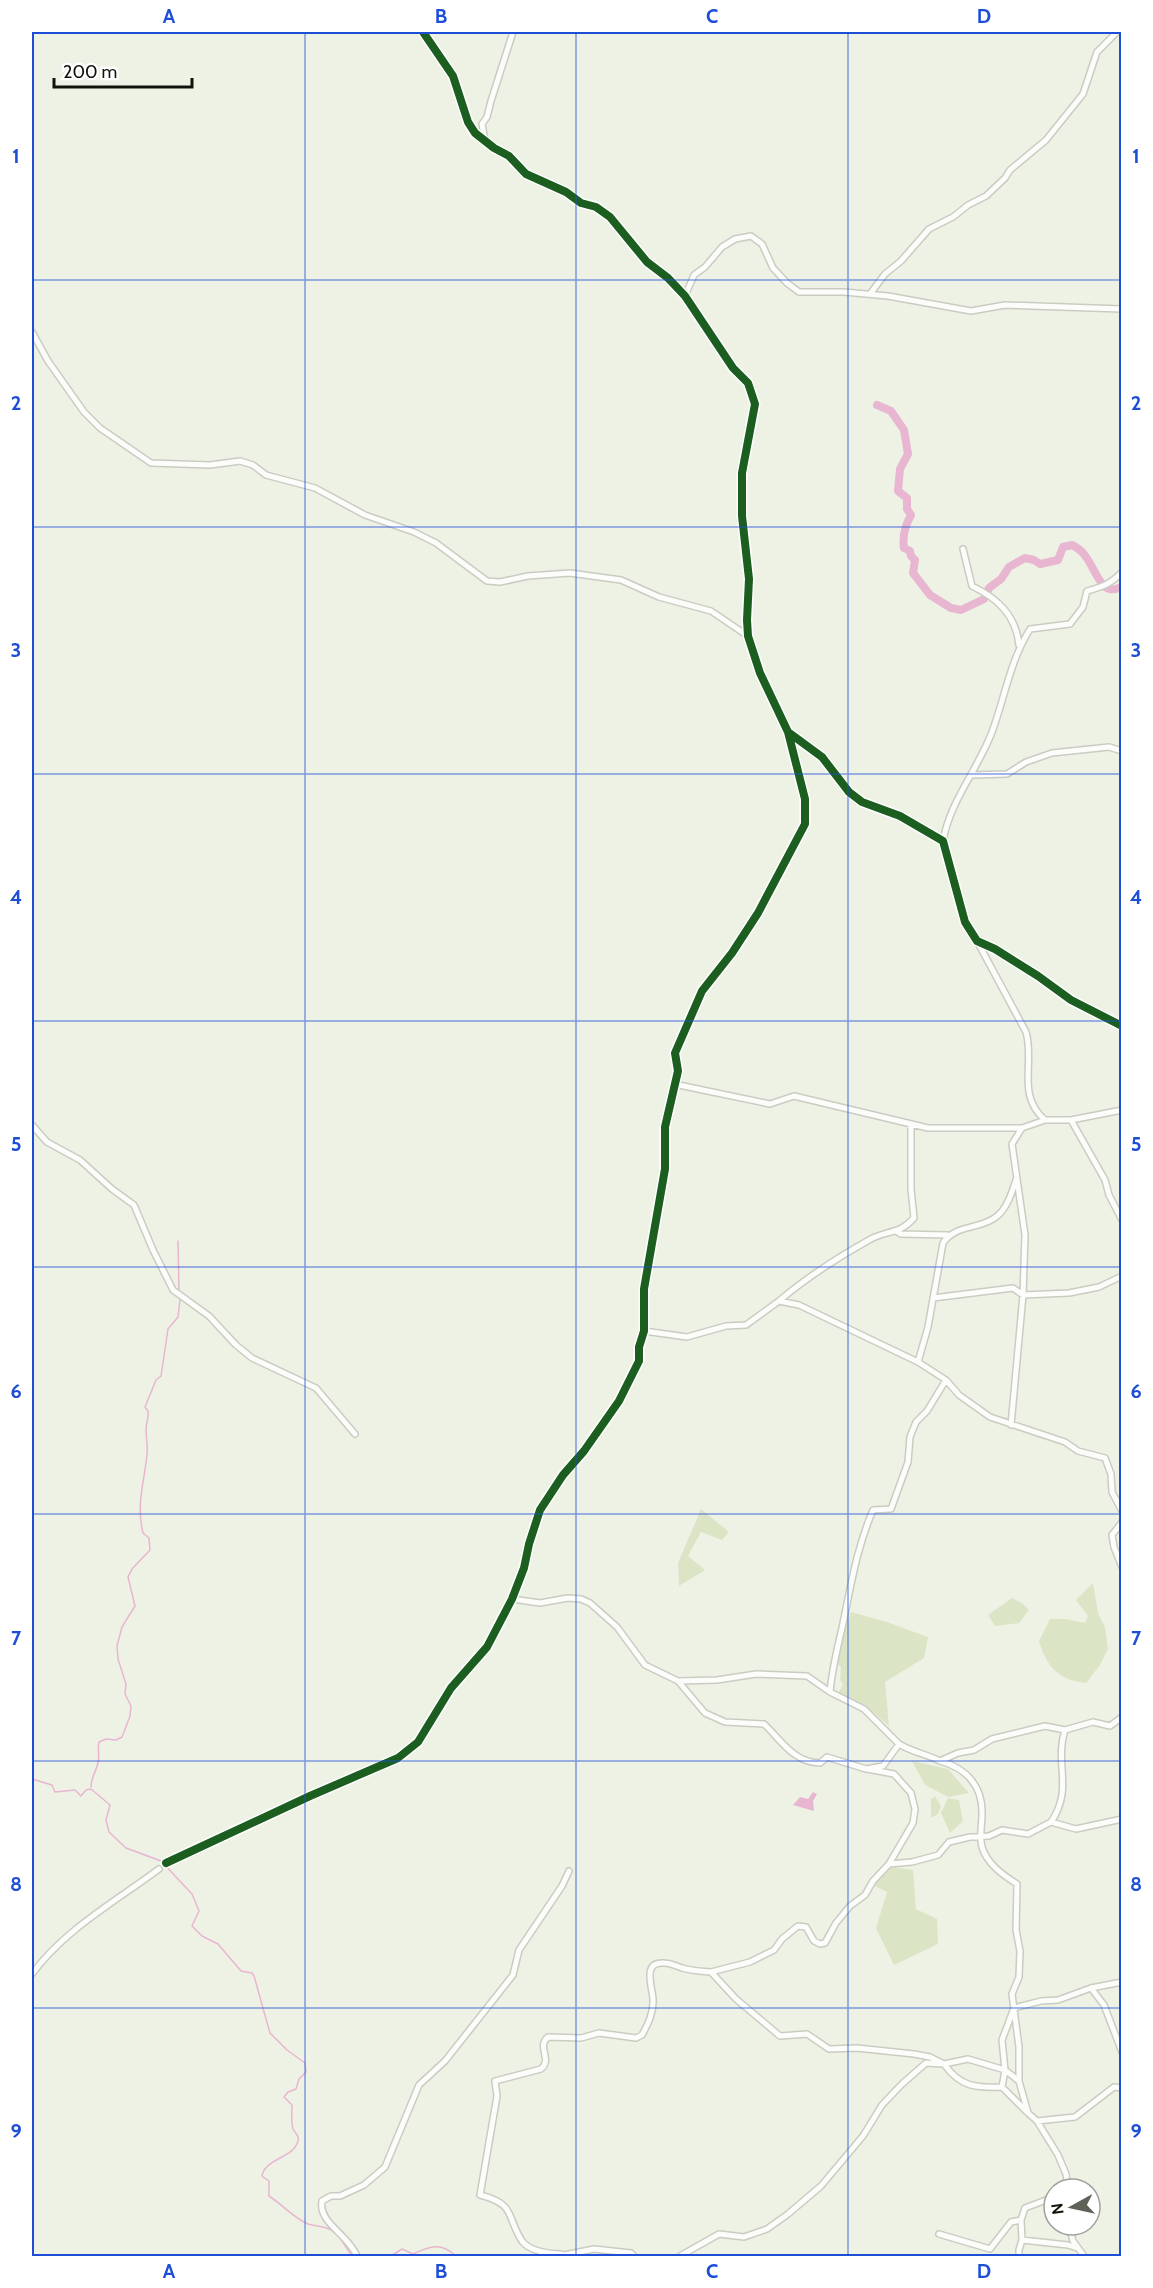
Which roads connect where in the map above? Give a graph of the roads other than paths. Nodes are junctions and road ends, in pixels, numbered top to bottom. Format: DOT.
graph roads {
  1 [pos="423,32"];
  2 [pos="513,32"];
  3 [pos="1117,32"];
  4 [pos="485,141"];
  5 [pos="870,294"];
  6 [pos="685,296"];
  7 [pos="1122,309"];
  8 [pos="32,332"];
  9 [pos="963,549"];
  10 [pos="1122,572"];
  11 [pos="748,636"];
  12 [pos="1020,646"];
  13 [pos="788,732"];
  14 [pos="1122,751"];
  15 [pos="972,775"];
  16 [pos="943,841"];
  17 [pos="977,941"];
  18 [pos="1122,1026"];
  19 [pos="674,1084"];
  20 [pos="1122,1110"];
  21 [pos="1045,1120"];
  22 [pos="1071,1120"];
  23 [pos="32,1125"];
  24 [pos="911,1125"];
  25 [pos="1022,1128"];
  26 [pos="1017,1178"];
  27 [pos="1122,1220"];
  28 [pos="896,1231"];
  29 [pos="948,1235"];
  30 [pos="1122,1276"];
  31 [pos="1023,1295"];
  32 [pos="933,1298"];
  33 [pos="779,1301"];
  34 [pos="644,1331"];
  35 [pos="918,1362"];
  36 [pos="946,1380"];
  37 [pos="1011,1425"];
  38 [pos="356,1434"];
  39 [pos="1122,1511"];
  40 [pos="1122,1522"];
  41 [pos="1122,1567"];
  42 [pos="512,1599"];
  43 [pos="678,1681"];
  44 [pos="830,1692"];
  45 [pos="1122,1717"];
  46 [pos="1065,1730"];
  47 [pos="899,1744"];
  48 [pos="940,1761"];
  49 [pos="866,1769"];
  50 [pos="1122,1819"];
  51 [pos="1051,1822"];
  52 [pos="981,1838"];
  53 [pos="166,1863"];
  54 [pos="889,1864"];
  55 [pos="159,1869"];
  56 [pos="569,1871"];
  57 [pos="711,1971"];
  58 [pos="32,1974"];
  59 [pos="1122,1982"];
  60 [pos="1091,1988"];
  61 [pos="1014,2008"];
  62 [pos="1122,2052"];
  63 [pos="944,2064"];
  64 [pos="1005,2070"];
  65 [pos="1019,2081"];
  66 [pos="1002,2086"];
  67 [pos="1122,2088"];
  68 [pos="1028,2113"];
  69 [pos="1037,2121"];
  70 [pos="1066,2177"];
  71 [pos="1042,2202"];
  72 [pos="1021,2220"];
  73 [pos="939,2234"];
  74 [pos="1073,2237"];
  75 [pos="1022,2240"];
  76 [pos="1077,2248"];
  77 [pos="560,2255"];
  78 [pos="357,2256"];
  79 [pos="634,2256"];
  80 [pos="680,2256"];
  81 [pos="1019,2256"];
  82 [pos="1084,2256"];
  1 -- 4 [label="street"];
  2 -- 4 [label="street"];
  3 -- 5 [label="street"];
  4 -- 6 [label="street"];
  5 -- 6 [label="street"];
  5 -- 7 [label="street"];
  6 -- 11 [label="street"];
  8 -- 11 [label="street"];
  9 -- 12 [label="street"];
  10 -- 12 [label="street"];
  11 -- 13 [label="street"];
  12 -- 15 [label="street"];
  13 -- 16 [label="street"];
  13 -- 19 [label="street"];
  14 -- 15 [label="street"];
  15 -- 16 [label="street"];
  16 -- 17 [label="street"];
  17 -- 18 [label="street"];
  17 -- 21 [label="street"];
  19 -- 24 [label="street"];
  19 -- 34 [label="street"];
  20 -- 22 [label="street"];
  21 -- 22 [label="street"];
  21 -- 25 [label="street"];
  22 -- 27 [label="street"];
  23 -- 38 [label="street"];
  24 -- 25 [label="street"];
  24 -- 28 [label="street"];
  25 -- 26 [label="street"];
  26 -- 29 [label="street"];
  26 -- 31 [label="street"];
  28 -- 29 [label="street"];
  28 -- 33 [label="street"];
  29 -- 32 [label="street"];
  30 -- 31 [label="street"];
  31 -- 32 [label="street"];
  31 -- 37 [label="street"];
  32 -- 35 [label="street"];
  33 -- 34 [label="street"];
  33 -- 35 [label="street"];
  34 -- 42 [label="street"];
  35 -- 36 [label="street"];
  36 -- 37 [label="street"];
  36 -- 44 [label="street"];
  37 -- 39 [label="street"];
  40 -- 41 [label="street"];
  42 -- 43 [label="street"];
  42 -- 53 [label="street"];
  43 -- 44 [label="street"];
  43 -- 49 [label="street"];
  44 -- 47 [label="street"];
  45 -- 46 [label="street"];
  46 -- 48 [label="street"];
  46 -- 51 [label="street"];
  47 -- 48 [label="street"];
  47 -- 49 [label="street"];
  48 -- 52 [label="street"];
  49 -- 54 [label="street"];
  50 -- 51 [label="street"];
  51 -- 52 [label="street"];
  52 -- 54 [label="street"];
  52 -- 61 [label="street"];
  54 -- 57 [label="street"];
  55 -- 58 [label="street"];
  56 -- 78 [label="street"];
  57 -- 63 [label="street"];
  57 -- 77 [label="street"];
  59 -- 60 [label="street"];
  60 -- 61 [label="street"];
  60 -- 62 [label="street"];
  61 -- 64 [label="street"];
  61 -- 65 [label="street"];
  63 -- 64 [label="street"];
  63 -- 66 [label="street"];
  63 -- 80 [label="street"];
  64 -- 65 [label="street"];
  64 -- 66 [label="street"];
  65 -- 68 [label="street"];
  66 -- 68 [label="street"];
  67 -- 69 [label="street"];
  68 -- 69 [label="street"];
  69 -- 70 [label="street"];
  71 -- 72 [label="street"];
  72 -- 73 [label="street"];
  72 -- 75 [label="street"];
  74 -- 76 [label="street"];
  75 -- 76 [label="street"];
  75 -- 81 [label="street"];
  76 -- 82 [label="street"];
  77 -- 79 [label="street"];
}
